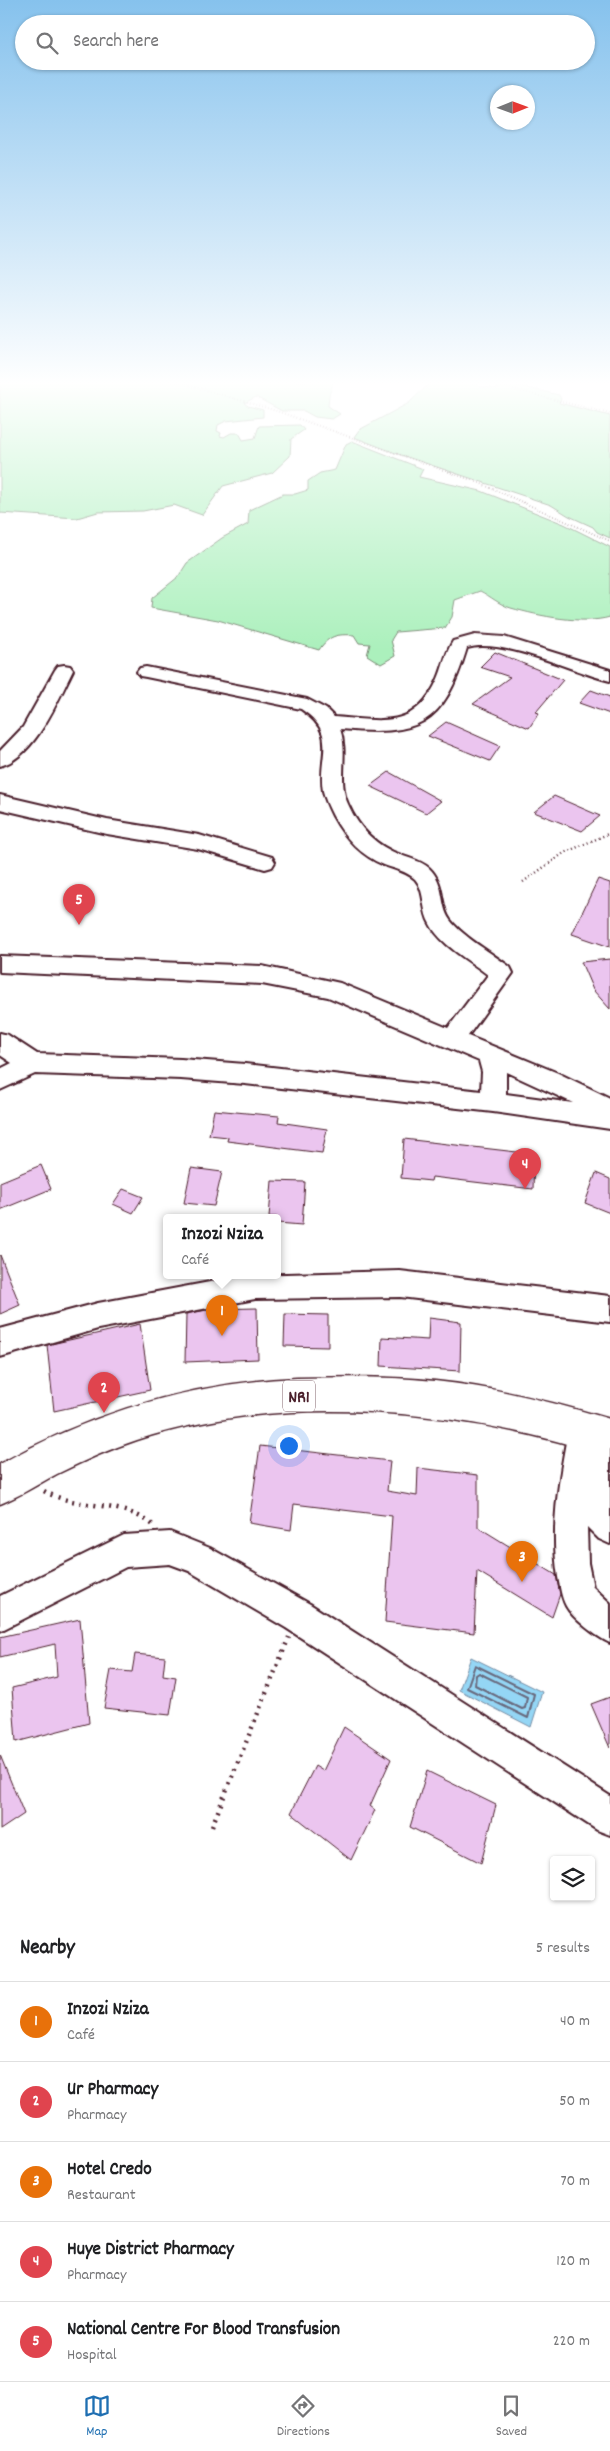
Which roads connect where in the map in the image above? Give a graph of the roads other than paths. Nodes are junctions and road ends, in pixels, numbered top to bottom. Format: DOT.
graph roads {
  1 [pos="64,670"];
  2 [pos="146,672"];
  3 [pos="610,676"];
  4 [pos="330,724"];
  5 [pos="0,760"];
  6 [pos="0,802"];
  7 [pos="265,862"];
  8 [pos="0,964"];
  9 [pos="453,1039"];
  10 [pos="0,1042"];
  11 [pos="489,1054"];
  12 [pos="32,1064"];
  13 [pos="0,1080"];
  14 [pos="493,1102"];
  15 [pos="610,1110"];
  16 [pos="610,1119"];
  17 [pos="610,1309"];
  18 [pos="0,1343"];
  19 [pos="601,1436"];
  20 [pos="7,1481"];
  21 [pos="610,1528"];
  22 [pos="0,1614"];
  23 [pos="610,1626"];
  24 [pos="610,1817"];
  1 -- 5 [label="street"];
  2 -- 4 [label="street"];
  3 -- 4 [label="street"];
  4 -- 9 [label="street"];
  6 -- 7 [label="street"];
  8 -- 9 [label="street"];
  9 -- 11 [label="street"];
  10 -- 12 [label="street"];
  11 -- 14 [label="street"];
  11 -- 15 [label="street"];
  12 -- 13 [label="street"];
  12 -- 14 [label="street"];
  14 -- 16 [label="street"];
  17 -- 18 [label="street"];
  19 -- 20 [label="highway, NR1"];
  19 -- 21 [label="street"];
  19 -- 23 [label="street"];
  22 -- 24 [label="street"];
}
